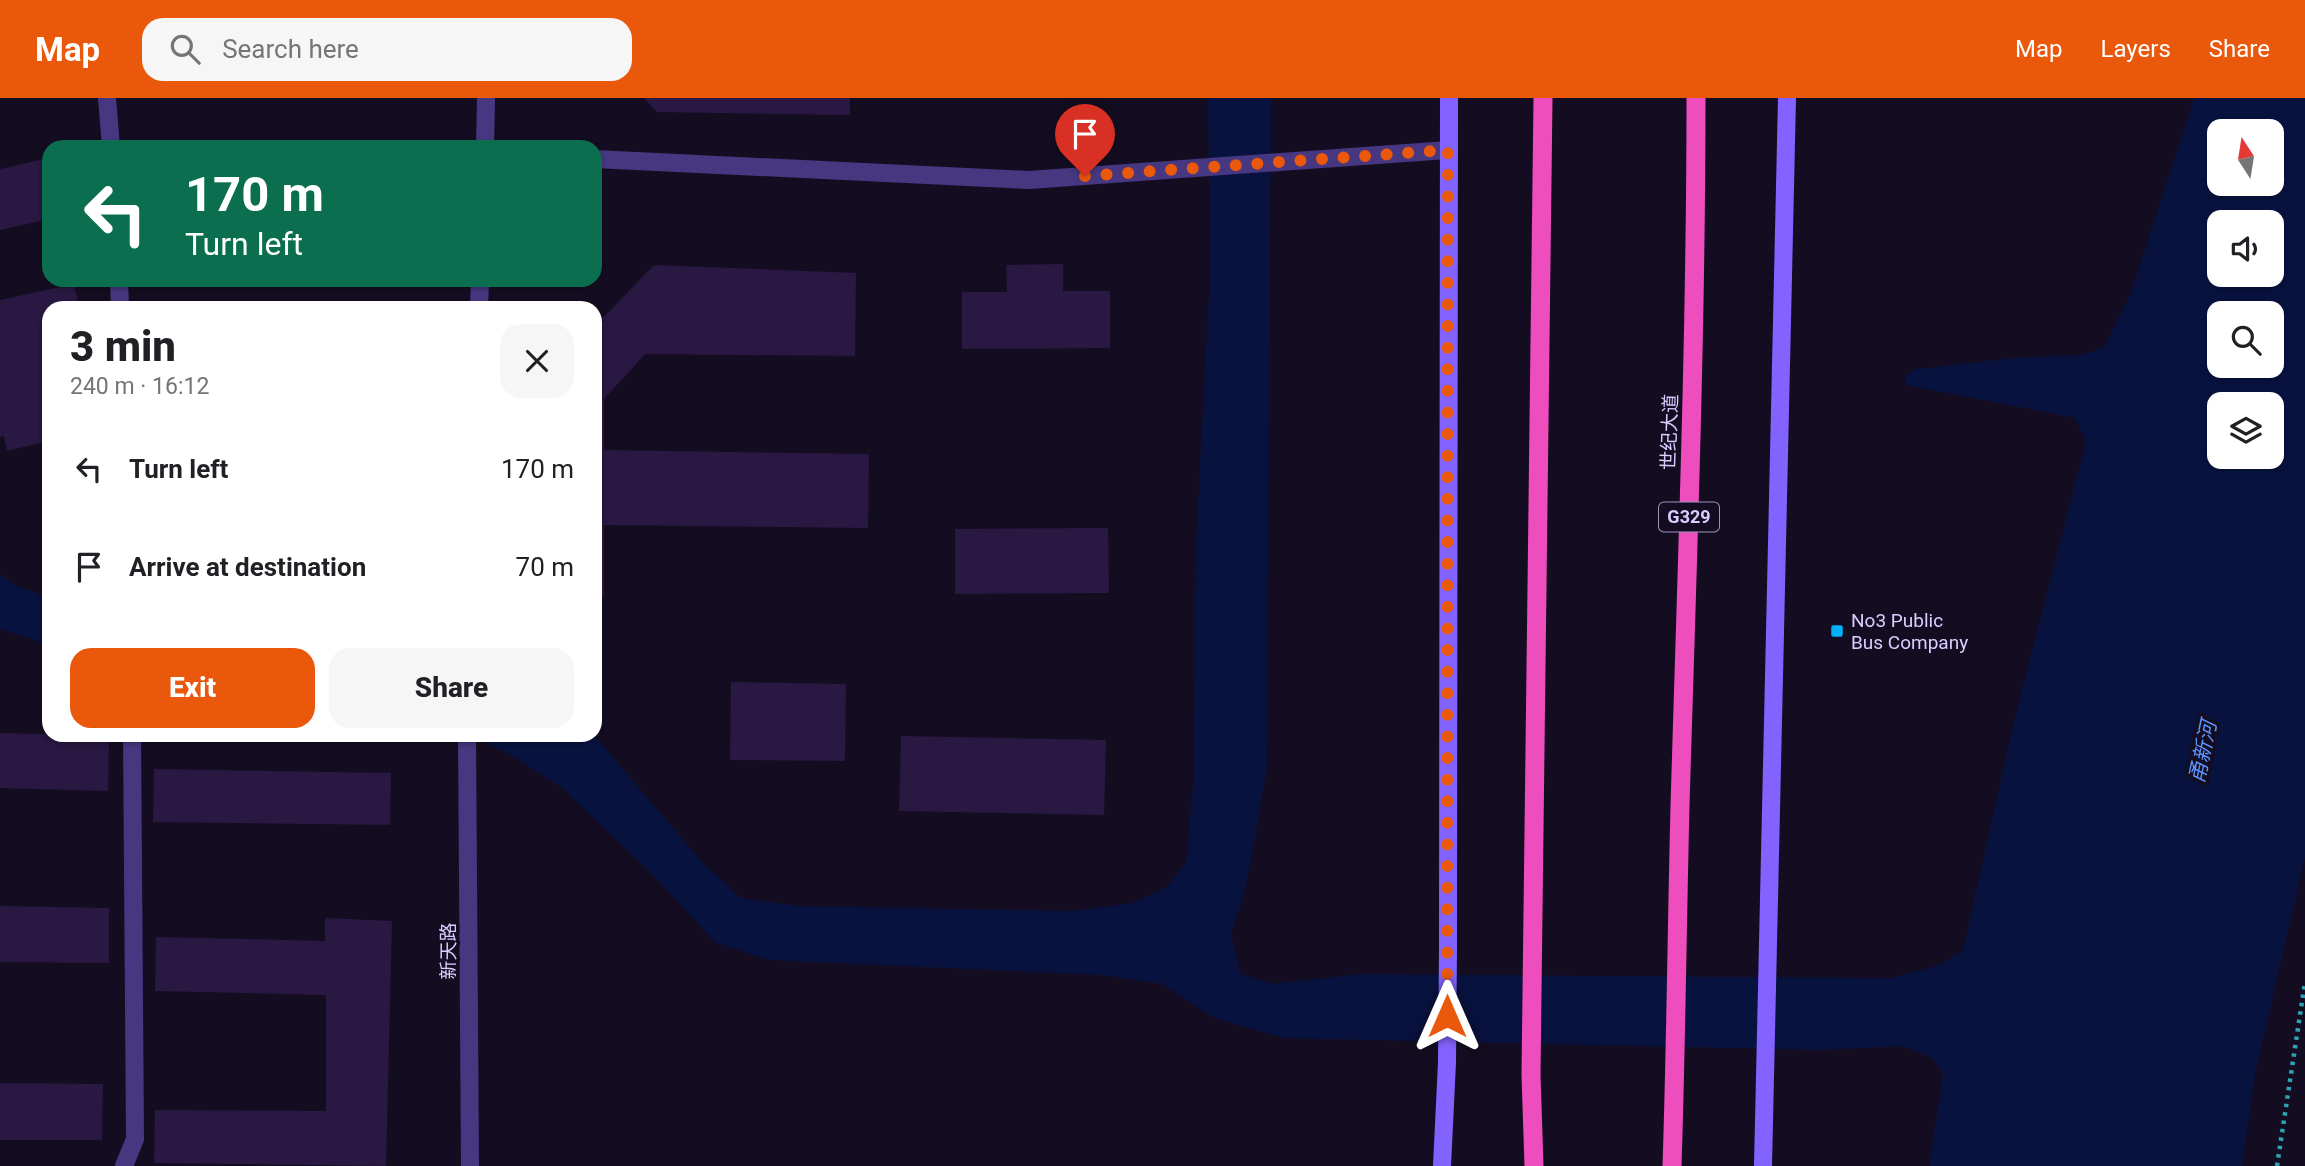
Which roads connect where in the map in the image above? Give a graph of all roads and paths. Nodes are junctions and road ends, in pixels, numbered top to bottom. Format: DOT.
graph roads {
  1 [pos="107,98"];
  2 [pos="486,98"];
  3 [pos="1449,98"];
  4 [pos="1543,98"];
  5 [pos="1696,98"];
  6 [pos="1787,98"];
  7 [pos="110,140"];
  8 [pos="485,140"];
  9 [pos="1448,150"];
  10 [pos="602,159"];
  11 [pos="132,742"];
  12 [pos="467,742"];
  13 [pos="2305,982"];
  14 [pos="124,1166"];
  15 [pos="470,1166"];
  16 [pos="1442,1166"];
  17 [pos="1534,1166"];
  18 [pos="1672,1166"];
  19 [pos="1763,1166"];
  20 [pos="2277,1166"];
  1 -- 7 [label="street"];
  2 -- 8 [label="street"];
  3 -- 9 [label="main road"];
  4 -- 17 [label="highway"];
  5 -- 18 [label="highway, 世纪大道 / G329"];
  6 -- 19 [label="main road"];
  9 -- 10 [label="street"];
  9 -- 16 [label="main road"];
  11 -- 14 [label="street"];
  12 -- 15 [label="street, 新天路"];
  13 -- 20 [label="path"];
}
